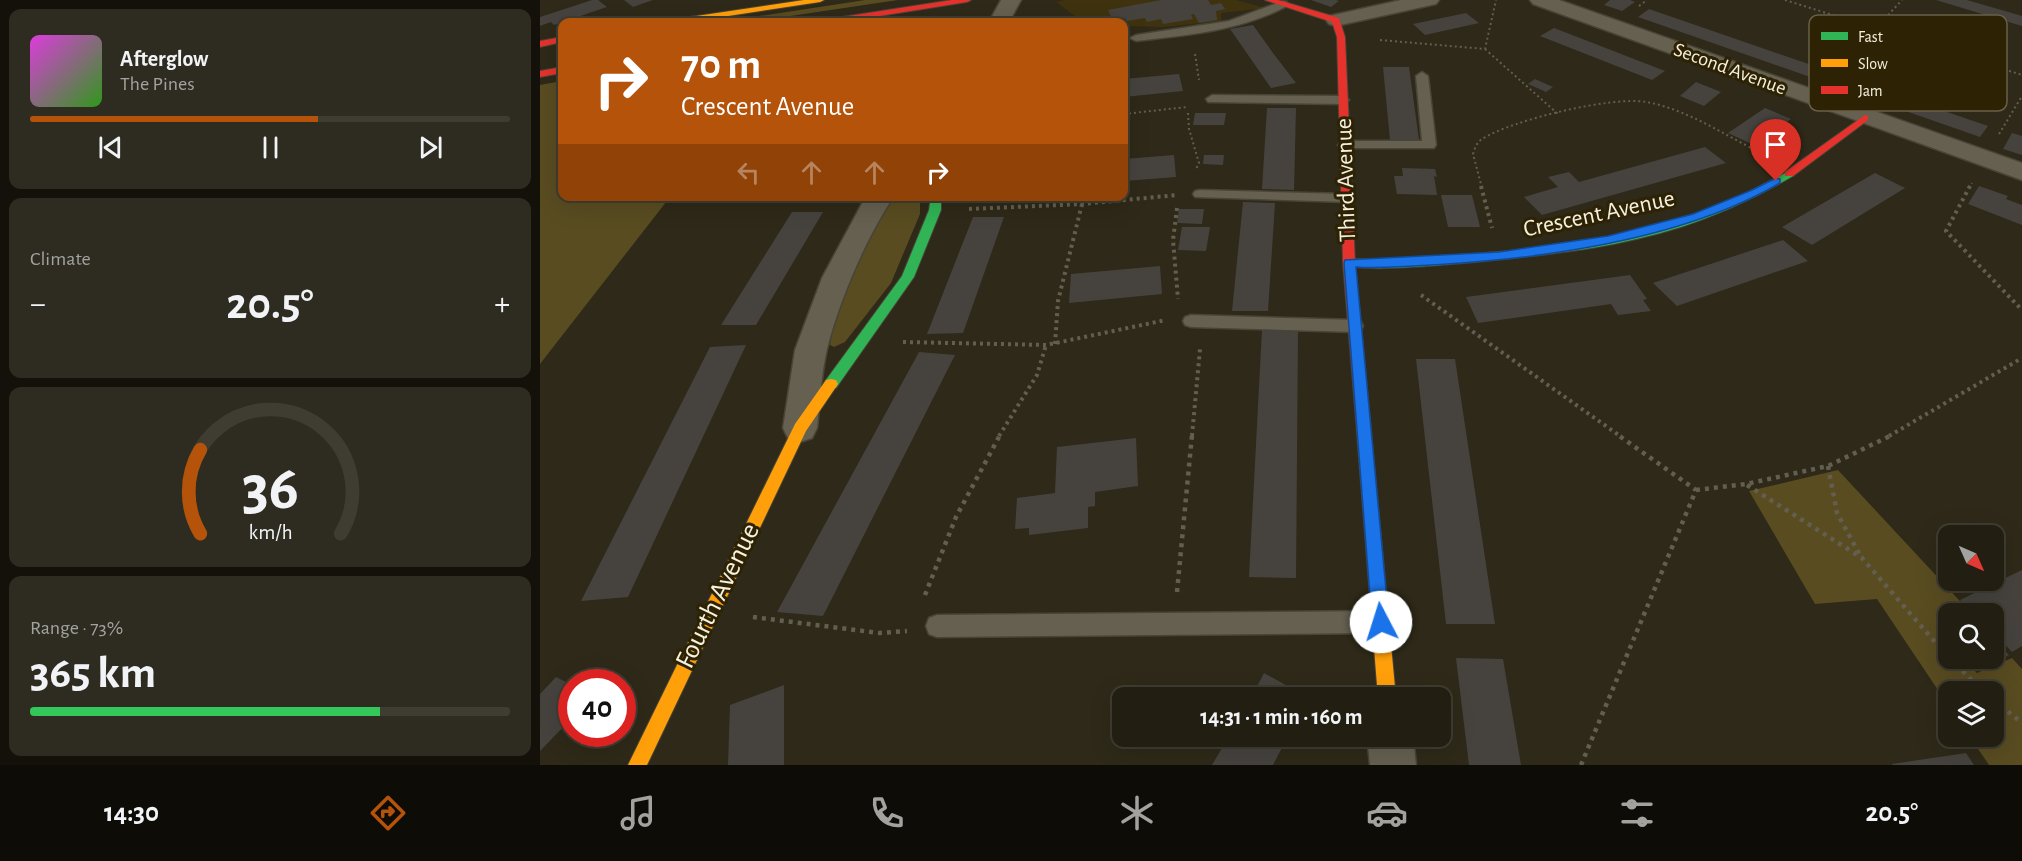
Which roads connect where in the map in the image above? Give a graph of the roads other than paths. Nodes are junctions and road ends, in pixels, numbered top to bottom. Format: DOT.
graph roads {
  1 [pos="820,0"];
  2 [pos="967,0"];
  3 [pos="1011,0"];
  4 [pos="1429,0"];
  5 [pos="1540,0"];
  6 [pos="1276,2"];
  7 [pos="702,18"];
  8 [pos="854,18"];
  9 [pos="1001,18"];
  10 [pos="1338,29"];
  11 [pos="1136,38"];
  12 [pos="558,41"];
  13 [pos="540,44"];
  14 [pos="558,71"];
  15 [pos="540,74"];
  16 [pos="1422,76"];
  17 [pos="1809,97"];
  18 [pos="1212,99"];
  19 [pos="1343,100"];
  20 [pos="1846,111"];
  21 [pos="1865,118"];
  22 [pos="1345,145"];
  23 [pos="2022,172"];
  24 [pos="1200,194"];
  25 [pos="1347,198"];
  26 [pos="877,201"];
  27 [pos="935,203"];
  28 [pos="1350,263"];
  29 [pos="1197,321"];
  30 [pos="1355,326"];
  31 [pos="800,428"];
  32 [pos="1381,622"];
  33 [pos="937,626"];
  34 [pos="1386,687"];
  35 [pos="1391,747"];
  36 [pos="637,765"];
  37 [pos="1393,765"];
  1 -- 7 [label="street"];
  2 -- 8 [label="street"];
  3 -- 9 [label="street"];
  4 -- 10 [label="street"];
  5 -- 17 [label="street, Second Avenue"];
  6 -- 10 [label="street"];
  6 -- 11 [label="lane"];
  10 -- 19 [label="street, Third Avenue"];
  12 -- 13 [label="street"];
  14 -- 15 [label="street"];
  16 -- 22 [label="lane"];
  18 -- 19 [label="lane"];
  19 -- 22 [label="street, Third Avenue"];
  20 -- 21 [label="street, Second Avenue"];
  21 -- 23 [label="street, Second Avenue"];
  21 -- 28 [label="street, Crescent Avenue"];
  22 -- 25 [label="street, Third Avenue"];
  24 -- 25 [label="lane"];
  25 -- 28 [label="street, Third Avenue"];
  26 -- 31 [label="street, Fourth Avenue"];
  27 -- 31 [label="street, Fourth Avenue"];
  28 -- 30 [label="street, Third Avenue"];
  29 -- 30 [label="lane"];
  30 -- 32 [label="street, Third Avenue"];
  31 -- 36 [label="street, Fourth Avenue"];
  32 -- 33 [label="lane"];
  32 -- 34 [label="street, Third Avenue"];
  35 -- 37 [label="street"];
}
